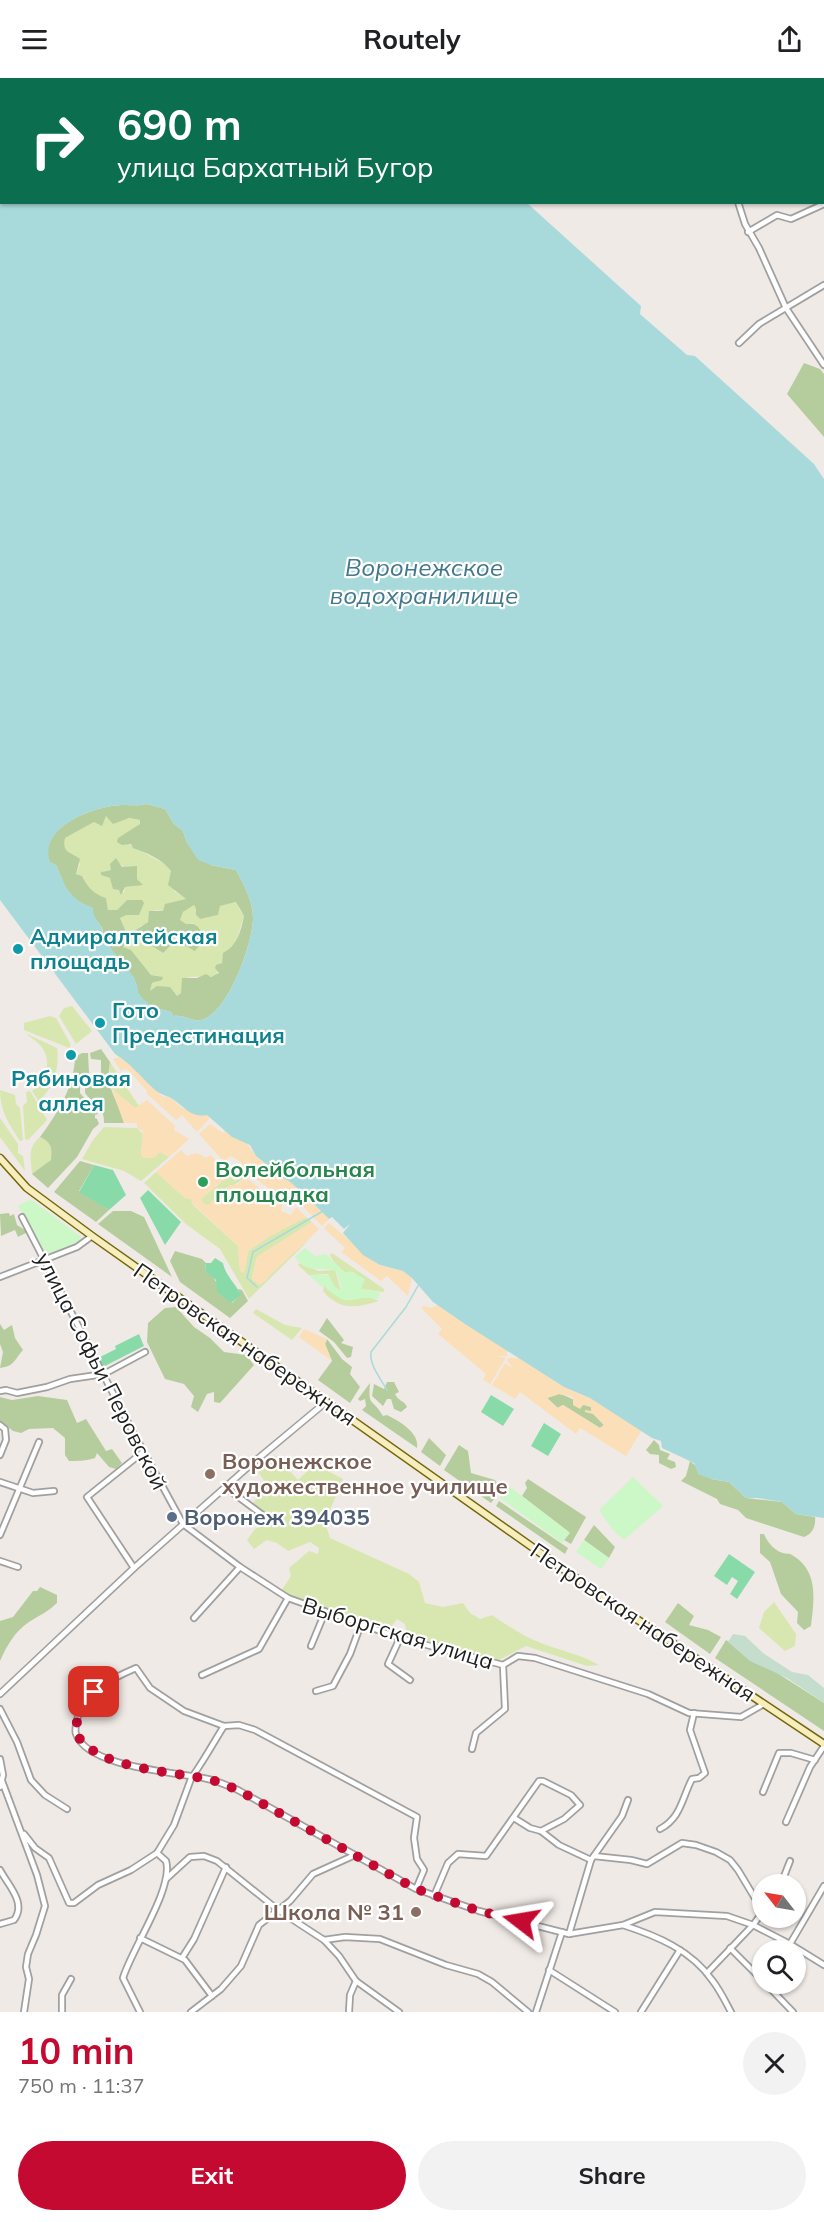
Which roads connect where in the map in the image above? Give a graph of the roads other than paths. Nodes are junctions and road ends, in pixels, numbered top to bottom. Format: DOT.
graph roads {
  1 [pos="739,204"];
  2 [pos="824,204"];
  3 [pos="748,232"];
  4 [pos="824,285"];
  5 [pos="786,308"];
  6 [pos="739,343"];
  7 [pos="824,364"];
  8 [pos="0,1158"];
  9 [pos="22,1218"];
  10 [pos="92,1236"];
  11 [pos="45,1259"];
  12 [pos="0,1278"];
  13 [pos="145,1352"];
  14 [pos="104,1374"];
  15 [pos="3,1391"];
  16 [pos="326,1402"];
  17 [pos="0,1425"];
  18 [pos="39,1442"];
  19 [pos="144,1452"];
  20 [pos="0,1455"];
  21 [pos="0,1482"];
  22 [pos="225,1487"];
  23 [pos="20,1489"];
  24 [pos="54,1491"];
  25 [pos="264,1516"];
  26 [pos="183,1524"];
  27 [pos="0,1535"];
  28 [pos="0,1561"];
  29 [pos="18,1567"];
  30 [pos="240,1567"];
  31 [pos="134,1568"];
  32 [pos="288,1598"];
  33 [pos="325,1612"];
  34 [pos="194,1618"];
  35 [pos="361,1624"];
  36 [pos="400,1638"];
  37 [pos="311,1646"];
  38 [pos="503,1665"];
  39 [pos="202,1675"];
  40 [pos="410,1680"];
  41 [pos="316,1691"];
  42 [pos="0,1694"];
  43 [pos="764,1704"];
  44 [pos="0,1709"];
  45 [pos="694,1713"];
  46 [pos="224,1726"];
  47 [pos="824,1745"];
  48 [pos="472,1749"];
  49 [pos="0,1759"];
  50 [pos="815,1760"];
  51 [pos="192,1776"];
  52 [pos="1,1784"];
  53 [pos="763,1792"];
  54 [pos="628,1800"];
  55 [pos="67,1809"];
  56 [pos="514,1818"];
  57 [pos="786,1822"];
  58 [pos="660,1829"];
  59 [pos="541,1831"];
  60 [pos="21,1832"];
  61 [pos="157,1853"];
  62 [pos="355,1855"];
  63 [pos="593,1858"];
  64 [pos="790,1861"];
  65 [pos="226,1867"];
  66 [pos="0,1870"];
  67 [pos="785,1874"];
  68 [pos="166,1879"];
  69 [pos="824,1886"];
  70 [pos="416,1889"];
  71 [pos="434,1896"];
  72 [pos="752,1896"];
  73 [pos="278,1910"];
  74 [pos="0,1924"];
  75 [pos="623,1925"];
  76 [pos="752,1925"];
  77 [pos="752,1926"];
  78 [pos="759,1928"];
  79 [pos="562,1932"];
  80 [pos="569,1934"];
  81 [pos="140,1938"];
  82 [pos="324,1940"];
  83 [pos="782,1940"];
  84 [pos="792,1940"];
  85 [pos="730,1948"];
  86 [pos="680,1950"];
  87 [pos="806,1954"];
  88 [pos="182,1958"];
  89 [pos="824,1965"];
  90 [pos="549,1970"];
  91 [pos="752,1971"];
  92 [pos="707,1973"];
  93 [pos="71,1979"];
  94 [pos="356,1981"];
  95 [pos="775,1994"];
  96 [pos="212,1996"];
  97 [pos="24,2012"];
  98 [pos="62,2012"];
  99 [pos="140,2012"];
  100 [pos="191,2012"];
  101 [pos="349,2012"];
  102 [pos="399,2012"];
  103 [pos="528,2012"];
  104 [pos="536,2012"];
  105 [pos="615,2012"];
  106 [pos="641,2012"];
  107 [pos="731,2012"];
  108 [pos="793,2012"];
  1 -- 3 [label="street"];
  2 -- 3 [label="street"];
  3 -- 5 [label="street"];
  4 -- 5 [label="street"];
  5 -- 6 [label="street"];
  5 -- 7 [label="street"];
  8 -- 10 [label="main road, Петровская набережная"];
  9 -- 11 [label="street, улица Софьи Перовской"];
  10 -- 11 [label="street"];
  10 -- 16 [label="main road, Петровская набережная"];
  11 -- 12 [label="street"];
  11 -- 14 [label="street, улица Софьи Перовской"];
  13 -- 14 [label="street"];
  14 -- 15 [label="street"];
  14 -- 19 [label="street, улица Софьи Перовской"];
  16 -- 22 [label="street"];
  16 -- 43 [label="main road, Петровская набережная"];
  17 -- 20 [label="street"];
  18 -- 23 [label="street"];
  19 -- 26 [label="street, улица Софьи Перовской"];
  19 -- 31 [label="street"];
  21 -- 23 [label="street"];
  22 -- 25 [label="street"];
  22 -- 26 [label="street"];
  23 -- 24 [label="street"];
  23 -- 27 [label="street"];
  26 -- 30 [label="street, Выборгская улица"];
  26 -- 31 [label="street"];
  28 -- 29 [label="street"];
  30 -- 32 [label="street, Выборгская улица"];
  30 -- 34 [label="street"];
  31 -- 42 [label="street"];
  32 -- 33 [label="street, Выборгская улица"];
  32 -- 39 [label="street"];
  33 -- 35 [label="street, Выборгская улица"];
  33 -- 37 [label="street"];
  35 -- 36 [label="street, Выборгская улица"];
  35 -- 41 [label="street"];
  36 -- 38 [label="street, Выборгская улица"];
  36 -- 40 [label="street"];
  38 -- 45 [label="street, Выборгская улица"];
  38 -- 48 [label="street"];
  43 -- 45 [label="street, Выборгская улица"];
  43 -- 47 [label="main road, Петровская набережная"];
  44 -- 55 [label="street"];
  45 -- 58 [label="street"];
  46 -- 51 [label="street"];
  46 -- 51 [label="street"];
  46 -- 70 [label="street"];
  47 -- 50 [label="street"];
  49 -- 52 [label="street"];
  50 -- 53 [label="street"];
  50 -- 57 [label="street"];
  51 -- 61 [label="street"];
  51 -- 62 [label="street"];
  52 -- 60 [label="street"];
  54 -- 63 [label="street"];
  56 -- 59 [label="street"];
  56 -- 59 [label="street"];
  56 -- 71 [label="street"];
  59 -- 63 [label="street"];
  60 -- 61 [label="street"];
  60 -- 97 [label="street"];
  61 -- 68 [label="street"];
  62 -- 70 [label="street"];
  62 -- 73 [label="street"];
  63 -- 72 [label="street"];
  63 -- 80 [label="street"];
  64 -- 67 [label="street"];
  65 -- 68 [label="street"];
  65 -- 73 [label="street"];
  65 -- 88 [label="street"];
  66 -- 74 [label="street"];
  68 -- 81 [label="street"];
  69 -- 84 [label="street"];
  70 -- 71 [label="street"];
  71 -- 79 [label="street"];
  73 -- 82 [label="street"];
  73 -- 96 [label="street"];
  75 -- 76 [label="street"];
  75 -- 80 [label="street"];
  75 -- 86 [label="street"];
  77 -- 85 [label="street"];
  78 -- 83 [label="street"];
  79 -- 80 [label="street"];
  79 -- 90 [label="street"];
  81 -- 88 [label="street"];
  81 -- 99 [label="street"];
  82 -- 94 [label="street"];
  82 -- 103 [label="street"];
  85 -- 91 [label="street"];
  85 -- 92 [label="street"];
  86 -- 92 [label="street"];
  86 -- 106 [label="street"];
  87 -- 89 [label="street"];
  88 -- 96 [label="street"];
  90 -- 104 [label="street"];
  90 -- 105 [label="street"];
  92 -- 107 [label="street"];
  93 -- 98 [label="street"];
  94 -- 101 [label="street"];
  94 -- 102 [label="street"];
  95 -- 108 [label="street"];
  96 -- 100 [label="street"];
}
